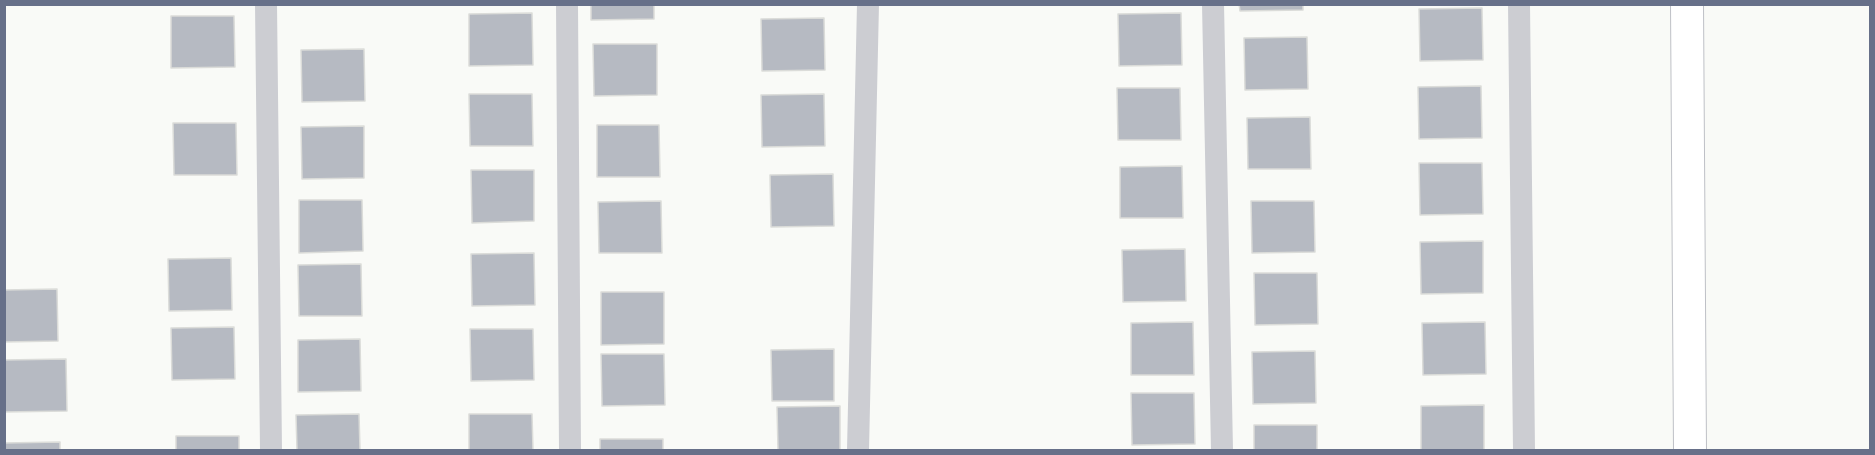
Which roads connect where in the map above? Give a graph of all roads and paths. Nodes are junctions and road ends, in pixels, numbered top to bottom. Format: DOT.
graph roads {
  1 [pos="266,4"];
  2 [pos="567,4"];
  3 [pos="868,4"];
  4 [pos="1212,4"];
  5 [pos="1519,4"];
  6 [pos="1687,4"];
  7 [pos="271,450"];
  8 [pos="570,450"];
  9 [pos="858,450"];
  10 [pos="1222,450"];
  11 [pos="1524,450"];
  12 [pos="1690,450"];
  1 -- 7 [label="street"];
  2 -- 8 [label="street"];
  3 -- 9 [label="street"];
  4 -- 10 [label="street"];
  5 -- 11 [label="street"];
  6 -- 12 [label="street"];
}
